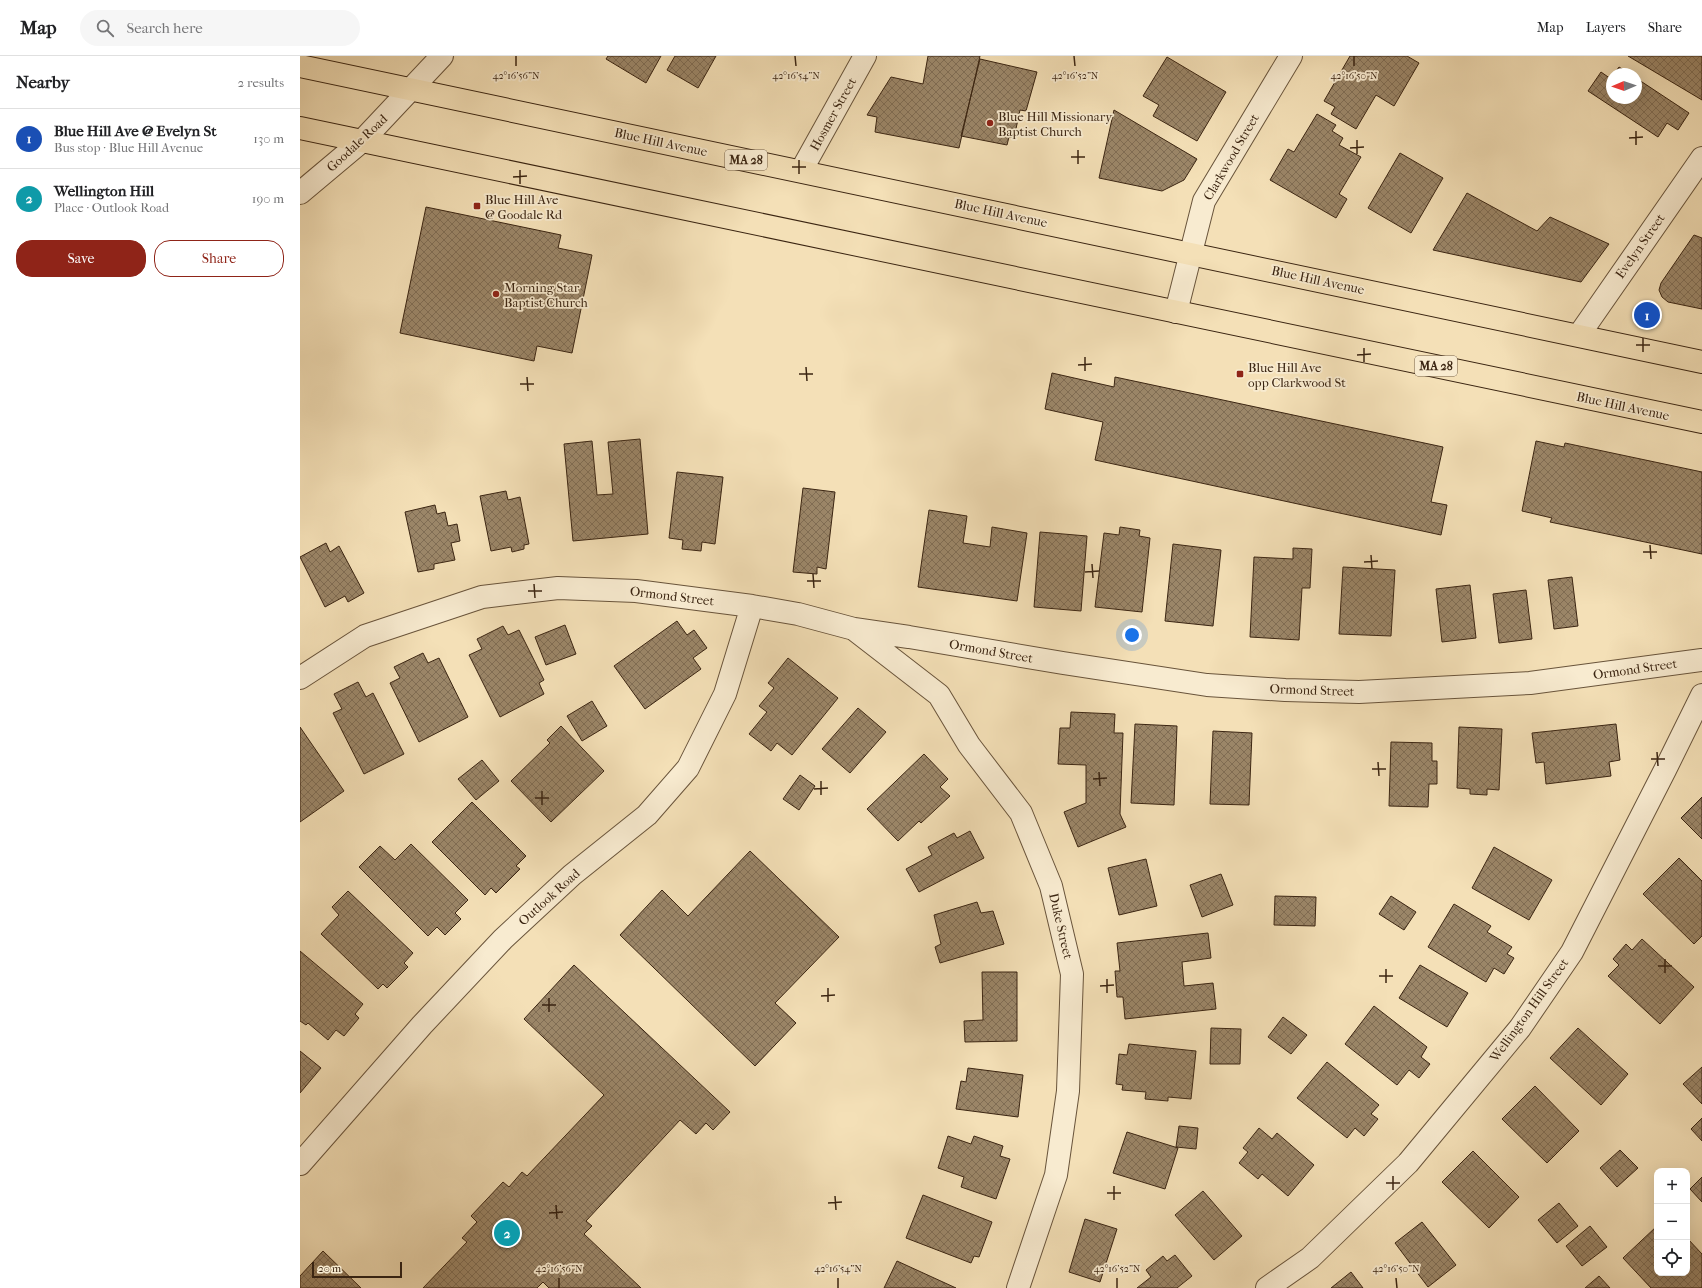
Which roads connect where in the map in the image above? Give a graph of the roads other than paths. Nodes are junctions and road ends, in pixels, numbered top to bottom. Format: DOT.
graph roads {
  1 [pos="442,56"];
  2 [pos="865,56"];
  3 [pos="1291,56"];
  4 [pos="300,66"];
  5 [pos="411,90"];
  6 [pos="300,128"];
  7 [pos="362,142"];
  8 [pos="1702,158"];
  9 [pos="801,171"];
  10 [pos="300,193"];
  11 [pos="1191,253"];
  12 [pos="1176,312"];
  13 [pos="1579,335"];
  14 [pos="1702,362"];
  15 [pos="1702,422"];
  16 [pos="752,606"];
  17 [pos="854,629"];
  18 [pos="1702,660"];
  19 [pos="300,678"];
  20 [pos="1702,695"];
  21 [pos="300,1164"];
  22 [pos="1018,1288"];
  23 [pos="1267,1288"];
  1 -- 5 [label="street, Goodale Road"];
  2 -- 9 [label="street, Hosmer Street"];
  3 -- 11 [label="street, Clarkwood Street"];
  4 -- 5 [label="highway, Blue Hill Avenue / MA 28"];
  5 -- 7 [label="street, Goodale Road"];
  5 -- 9 [label="highway, Blue Hill Avenue / MA 28"];
  6 -- 7 [label="highway, Blue Hill Avenue / MA 28"];
  7 -- 10 [label="street, Goodale Road"];
  7 -- 12 [label="highway, Blue Hill Avenue / MA 28"];
  8 -- 13 [label="street, Evelyn Street"];
  9 -- 11 [label="highway, Blue Hill Avenue / MA 28"];
  11 -- 12 [label="street, Clarkwood Street"];
  11 -- 13 [label="highway, Blue Hill Avenue / MA 28"];
  12 -- 15 [label="highway, Blue Hill Avenue / MA 28"];
  13 -- 14 [label="highway, Blue Hill Avenue / MA 28"];
  16 -- 17 [label="street, Ormond Street"];
  16 -- 19 [label="street, Ormond Street"];
  16 -- 21 [label="street, Outlook Road"];
  17 -- 18 [label="street, Ormond Street"];
  17 -- 22 [label="street, Duke Street"];
  20 -- 23 [label="street, Wellington Hill Street"];
}
